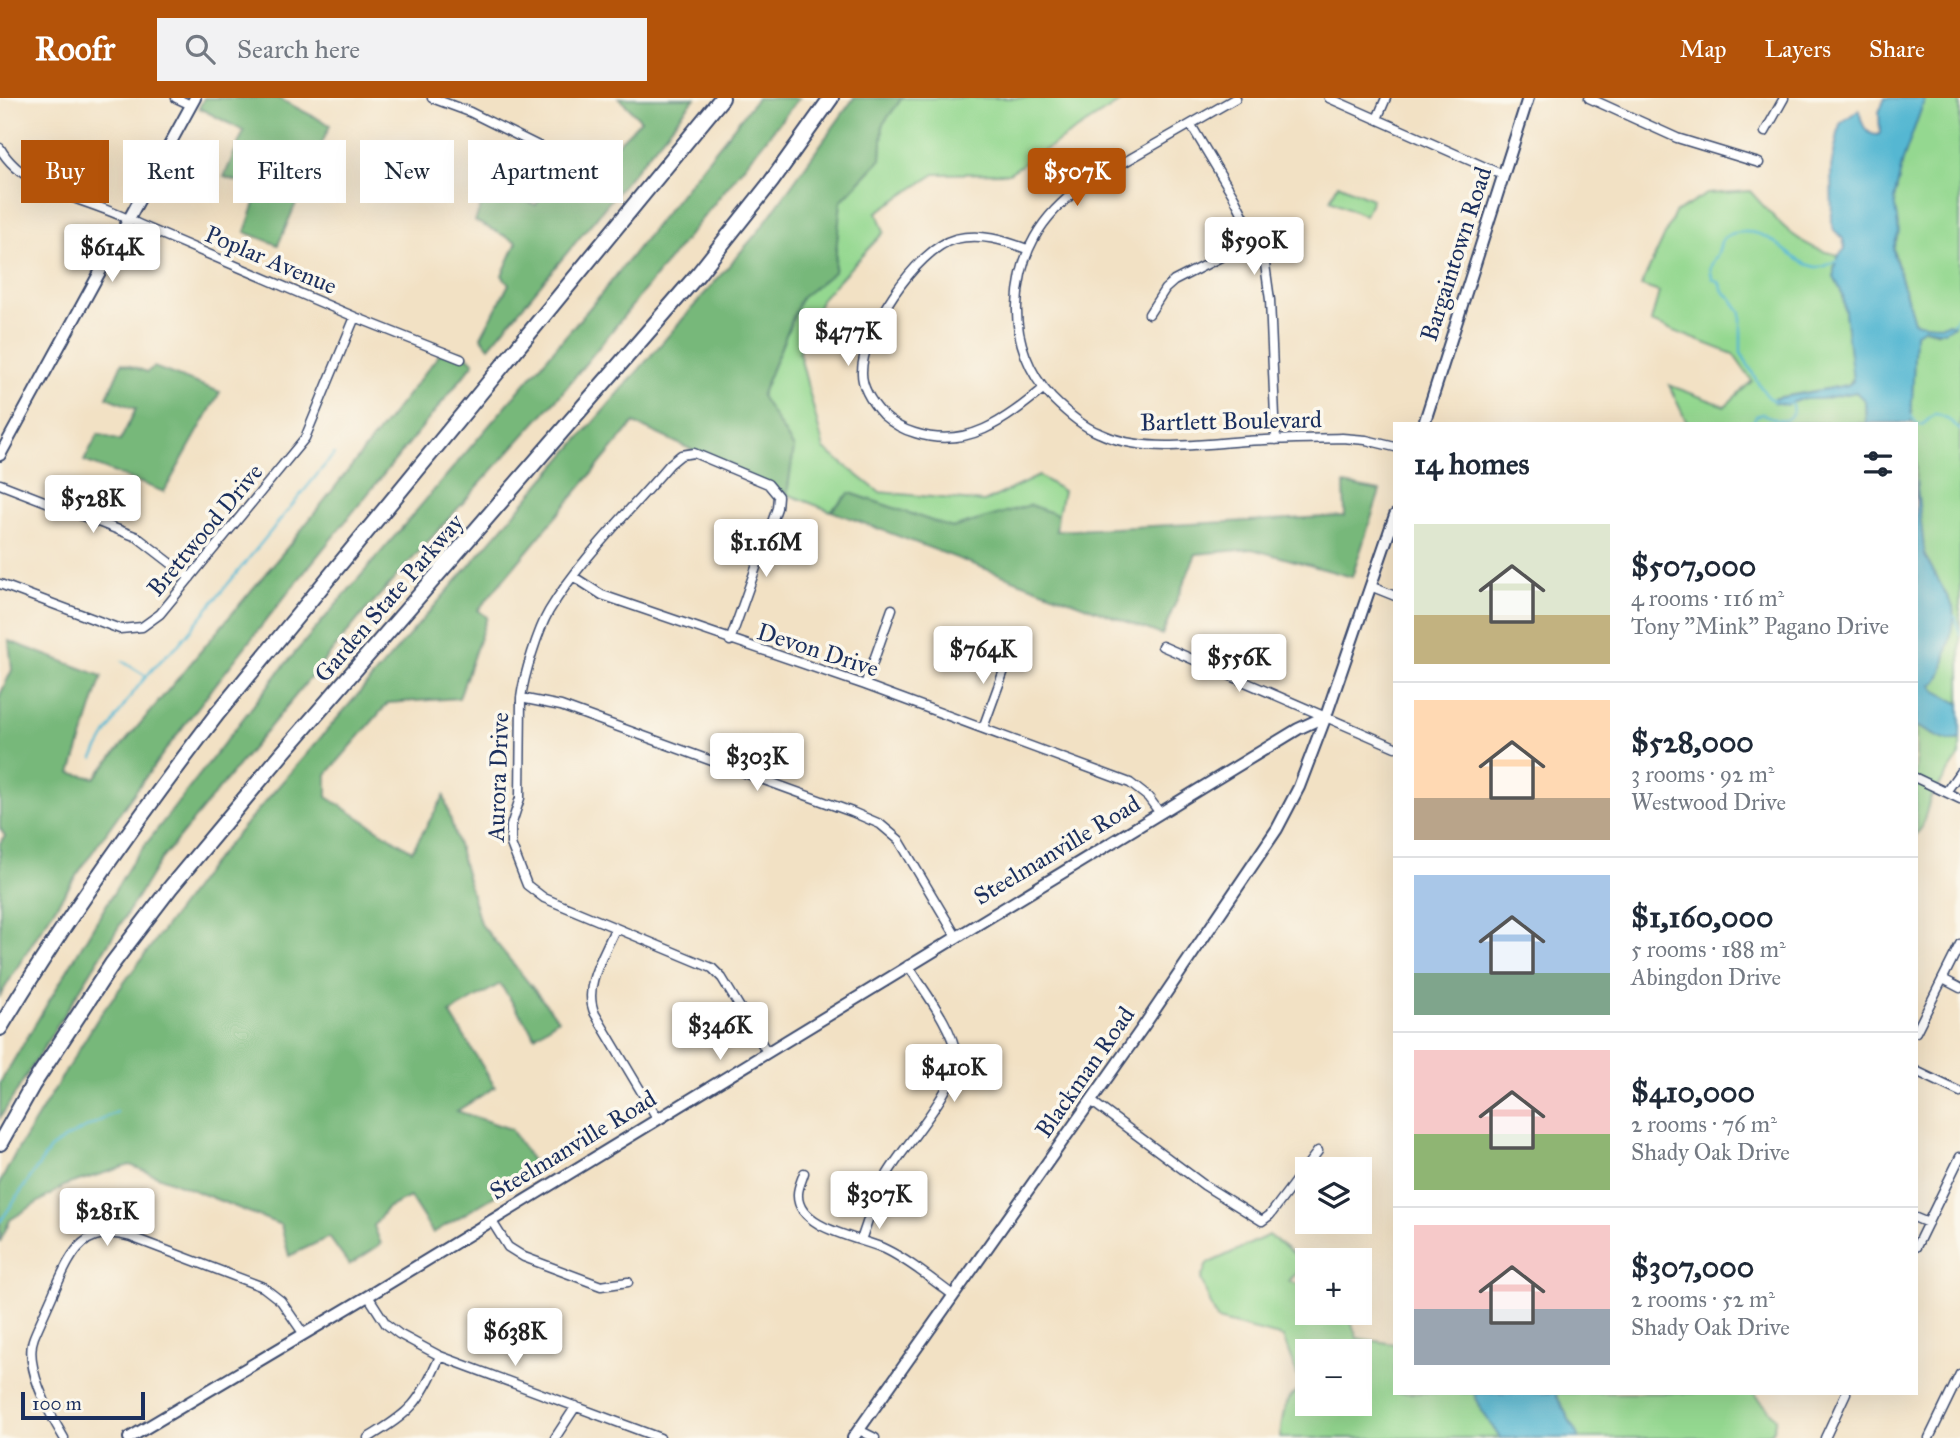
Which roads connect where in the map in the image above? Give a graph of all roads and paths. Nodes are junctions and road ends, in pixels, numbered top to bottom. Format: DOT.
graph roads {
  1 [pos="176,98"];
  2 [pos="432,98"];
  3 [pos="722,98"];
  4 [pos="831,98"];
  5 [pos="1236,98"];
  6 [pos="1329,98"];
  7 [pos="1386,98"];
  8 [pos="1528,98"];
  9 [pos="1589,98"];
  10 [pos="1784,98"];
  11 [pos="193,101"];
  12 [pos="1377,119"];
  13 [pos="1191,125"];
  14 [pos="1765,132"];
  15 [pos="527,140"];
  16 [pos="0,148"];
  17 [pos="1759,163"];
  18 [pos="1503,175"];
  19 [pos="129,219"];
  20 [pos="1256,239"];
  21 [pos="1027,249"];
  22 [pos="1149,314"];
  23 [pos="355,317"];
  24 [pos="461,359"];
  25 [pos="1044,389"];
  26 [pos="1425,422"];
  27 [pos="1276,440"];
  28 [pos="1393,447"];
  29 [pos="0,455"];
  30 [pos="0,484"];
  31 [pos="1393,524"];
  32 [pos="574,576"];
  33 [pos="190,578"];
  34 [pos="0,584"];
  35 [pos="1370,586"];
  36 [pos="1393,595"];
  37 [pos="892,609"];
  38 [pos="730,641"];
  39 [pos="1162,646"];
  40 [pos="1010,654"];
  41 [pos="865,685"];
  42 [pos="521,698"];
  43 [pos="1326,716"];
  44 [pos="983,729"];
  45 [pos="1393,746"];
  46 [pos="1960,772"];
  47 [pos="1918,779"];
  48 [pos="1946,792"];
  49 [pos="1960,799"];
  50 [pos="1160,813"];
  51 [pos="615,929"];
  52 [pos="956,936"];
  53 [pos="1960,944"];
  54 [pos="908,965"];
  55 [pos="1943,979"];
  56 [pos="1960,988"];
  57 [pos="0,1028"];
  58 [pos="1918,1028"];
  59 [pos="767,1052"];
  60 [pos="1918,1073"];
  61 [pos="1960,1092"];
  62 [pos="1091,1101"];
  63 [pos="657,1118"];
  64 [pos="0,1143"];
  65 [pos="1318,1150"];
  66 [pos="1960,1157"];
  67 [pos="804,1173"];
  68 [pos="1918,1219"];
  69 [pos="491,1220"];
  70 [pos="1928,1223"];
  71 [pos="861,1240"];
  72 [pos="1918,1243"];
  73 [pos="628,1282"];
  74 [pos="953,1295"];
  75 [pos="368,1296"];
  76 [pos="303,1333"];
  77 [pos="440,1356"];
  78 [pos="1960,1374"];
  79 [pos="1845,1395"];
  80 [pos="576,1406"];
  81 [pos="856,1434"];
  82 [pos="64,1438"];
  83 [pos="129,1438"];
  84 [pos="368,1438"];
  85 [pos="555,1438"];
  86 [pos="660,1438"];
  87 [pos="875,1438"];
  88 [pos="1825,1438"];
  89 [pos="1929,1438"];
  1 -- 11 [label="street"];
  2 -- 15 [label="street"];
  3 -- 57 [label="highway"];
  4 -- 64 [label="highway, Garden State Parkway"];
  5 -- 13 [label="street, Bartlett Boulevard"];
  6 -- 12 [label="street"];
  7 -- 12 [label="street"];
  8 -- 18 [label="main road, Bargaintown Road"];
  9 -- 17 [label="street"];
  10 -- 14 [label="street"];
  11 -- 19 [label="main road"];
  12 -- 18 [label="street"];
  13 -- 20 [label="street"];
  13 -- 21 [label="street, Bartlett Boulevard"];
  16 -- 19 [label="street, Poplar Avenue"];
  18 -- 26 [label="main road, Bargaintown Road"];
  19 -- 23 [label="street, Poplar Avenue"];
  19 -- 29 [label="main road"];
  20 -- 22 [label="street"];
  20 -- 27 [label="street"];
  21 -- 25 [label="street, Bartlett Boulevard"];
  21 -- 25 [label="street"];
  23 -- 24 [label="street, Poplar Avenue"];
  23 -- 33 [label="street, Brettwood Drive"];
  25 -- 27 [label="street, Bartlett Boulevard"];
  27 -- 28 [label="street, Bartlett Boulevard"];
  30 -- 33 [label="street"];
  31 -- 35 [label="main road"];
  32 -- 38 [label="street, Devon Drive"];
  32 -- 38 [label="street, Aurora Drive"];
  32 -- 42 [label="street, Aurora Drive"];
  33 -- 34 [label="street, Brettwood Drive"];
  35 -- 36 [label="street"];
  35 -- 43 [label="main road"];
  37 -- 41 [label="street"];
  38 -- 41 [label="street, Devon Drive"];
  39 -- 43 [label="street"];
  40 -- 44 [label="street"];
  41 -- 44 [label="street, Devon Drive"];
  42 -- 51 [label="street, Aurora Drive"];
  42 -- 52 [label="street"];
  43 -- 45 [label="street"];
  43 -- 50 [label="main road, Steelmanville Road"];
  43 -- 62 [label="main road, Blackman Road"];
  44 -- 50 [label="street, Devon Drive"];
  46 -- 48 [label="street"];
  47 -- 48 [label="street"];
  48 -- 49 [label="street"];
  50 -- 52 [label="main road, Steelmanville Road"];
  51 -- 59 [label="street, Aurora Drive"];
  51 -- 63 [label="street"];
  52 -- 54 [label="main road, Steelmanville Road"];
  53 -- 55 [label="street"];
  54 -- 59 [label="main road, Steelmanville Road"];
  54 -- 71 [label="street"];
  55 -- 56 [label="street"];
  55 -- 58 [label="street"];
  59 -- 63 [label="main road, Steelmanville Road"];
  60 -- 61 [label="street"];
  62 -- 65 [label="street"];
  62 -- 74 [label="main road, Blackman Road"];
  63 -- 69 [label="main road, Steelmanville Road"];
  66 -- 70 [label="street"];
  67 -- 71 [label="street"];
  68 -- 70 [label="street"];
  69 -- 73 [label="street"];
  69 -- 75 [label="main road, Steelmanville Road"];
  70 -- 72 [label="street"];
  71 -- 74 [label="street"];
  74 -- 81 [label="main road, Blackman Road"];
  75 -- 76 [label="main road, Steelmanville Road"];
  75 -- 77 [label="street"];
  76 -- 82 [label="street"];
  76 -- 83 [label="main road, Steelmanville Road"];
  77 -- 80 [label="street"];
  77 -- 84 [label="street"];
  78 -- 89 [label="street"];
  79 -- 88 [label="street"];
  80 -- 85 [label="street"];
  80 -- 86 [label="street"];
  81 -- 87 [label="street"];
}
